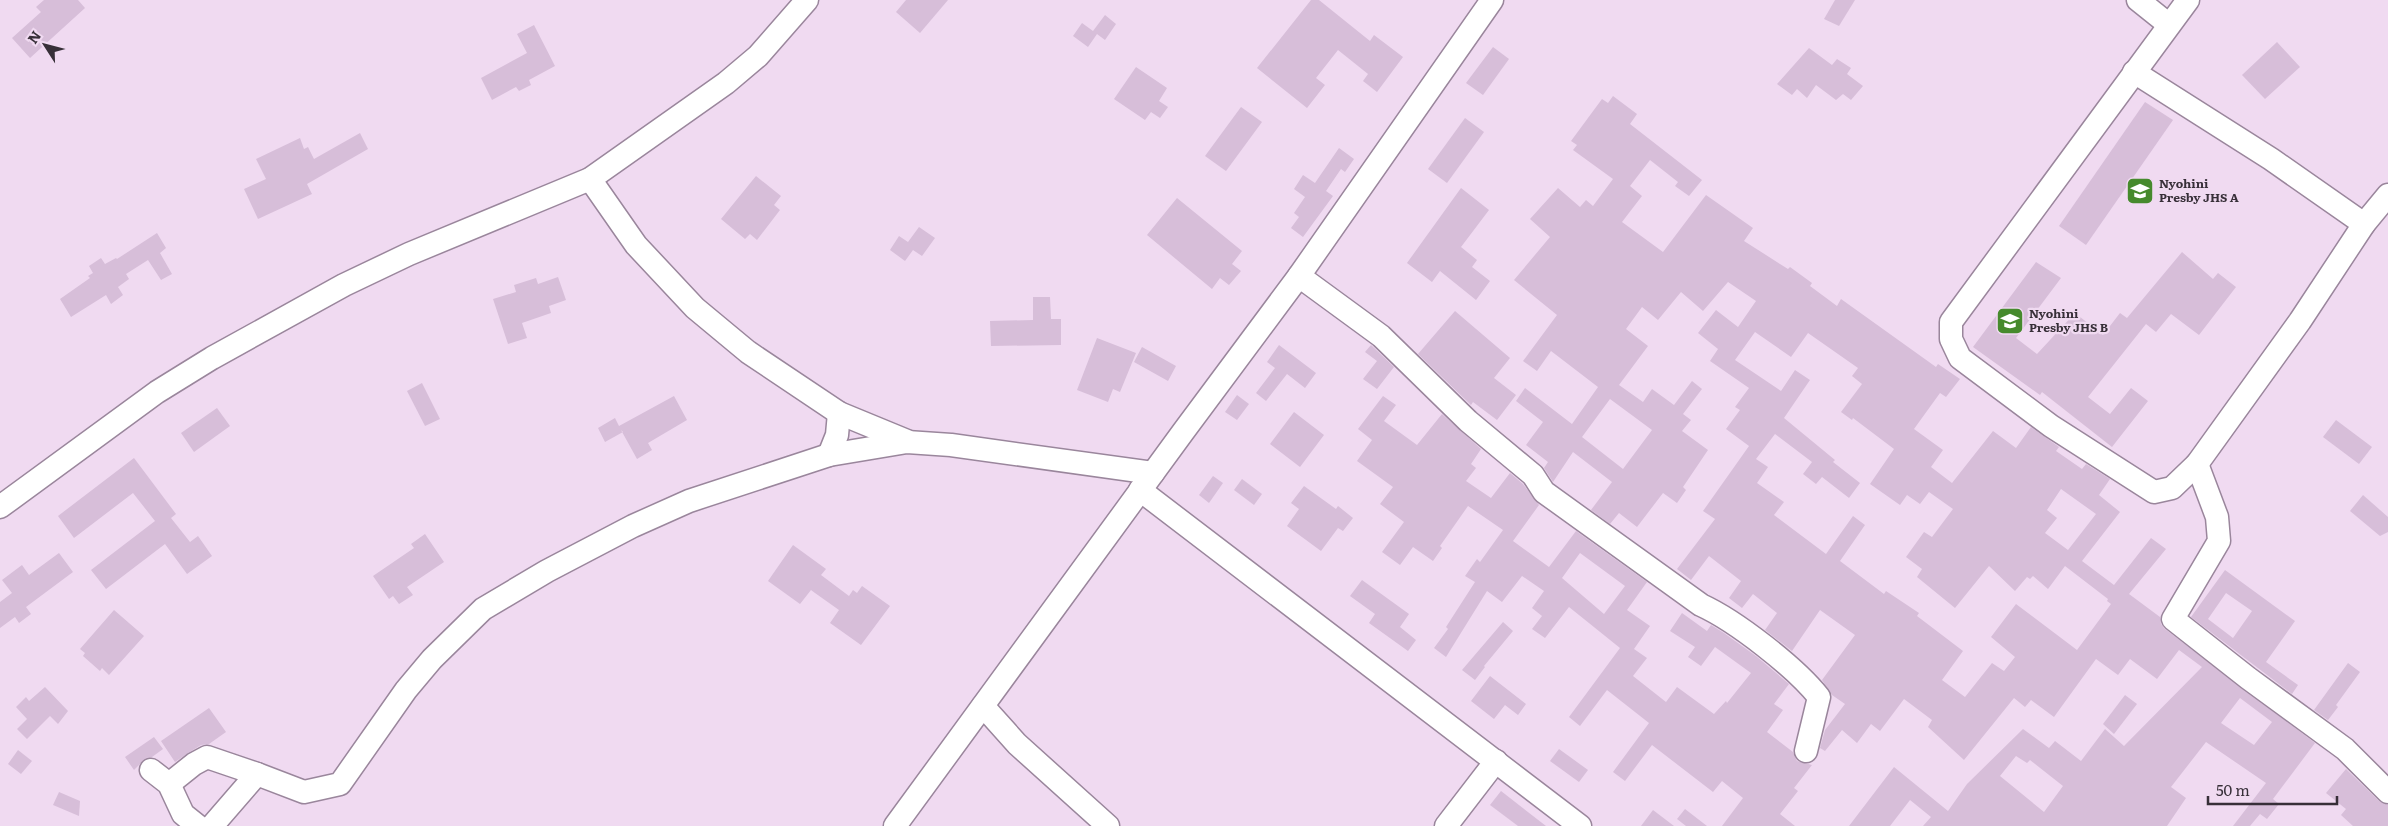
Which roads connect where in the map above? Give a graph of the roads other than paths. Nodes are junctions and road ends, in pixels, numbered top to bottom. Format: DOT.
graph roads {
  1 [pos="807,0"];
  2 [pos="1492,0"];
  3 [pos="2138,0"];
  4 [pos="2188,0"];
  5 [pos="2168,24"];
  6 [pos="2134,72"];
  7 [pos="590,179"];
  8 [pos="2388,195"];
  9 [pos="2364,224"];
  10 [pos="1299,276"];
  11 [pos="840,413"];
  12 [pos="907,442"];
  13 [pos="829,455"];
  14 [pos="2197,464"];
  15 [pos="1147,482"];
  16 [pos="0,507"];
  17 [pos="982,706"];
  18 [pos="1806,751"];
  19 [pos="1496,761"];
  20 [pos="151,770"];
  21 [pos="257,774"];
  22 [pos="169,784"];
  23 [pos="2388,792"];
  24 [pos="198,826"];
  25 [pos="212,826"];
  26 [pos="895,826"];
  27 [pos="1108,826"];
  28 [pos="1446,826"];
  29 [pos="1580,826"];
  1 -- 7 [label="street"];
  2 -- 10 [label="street"];
  3 -- 5 [label="street"];
  4 -- 5 [label="street"];
  5 -- 6 [label="street"];
  6 -- 9 [label="street"];
  6 -- 14 [label="street"];
  7 -- 11 [label="street"];
  7 -- 16 [label="street"];
  8 -- 9 [label="street"];
  9 -- 14 [label="street"];
  10 -- 15 [label="street"];
  10 -- 18 [label="street"];
  11 -- 12 [label="street"];
  11 -- 13 [label="street"];
  12 -- 13 [label="street"];
  12 -- 15 [label="street"];
  13 -- 21 [label="street"];
  14 -- 23 [label="street"];
  15 -- 17 [label="street"];
  15 -- 19 [label="street"];
  17 -- 26 [label="street"];
  17 -- 27 [label="street"];
  19 -- 28 [label="street"];
  19 -- 29 [label="street"];
  20 -- 22 [label="street"];
  21 -- 22 [label="street"];
  21 -- 25 [label="street"];
  22 -- 24 [label="street"];
}
